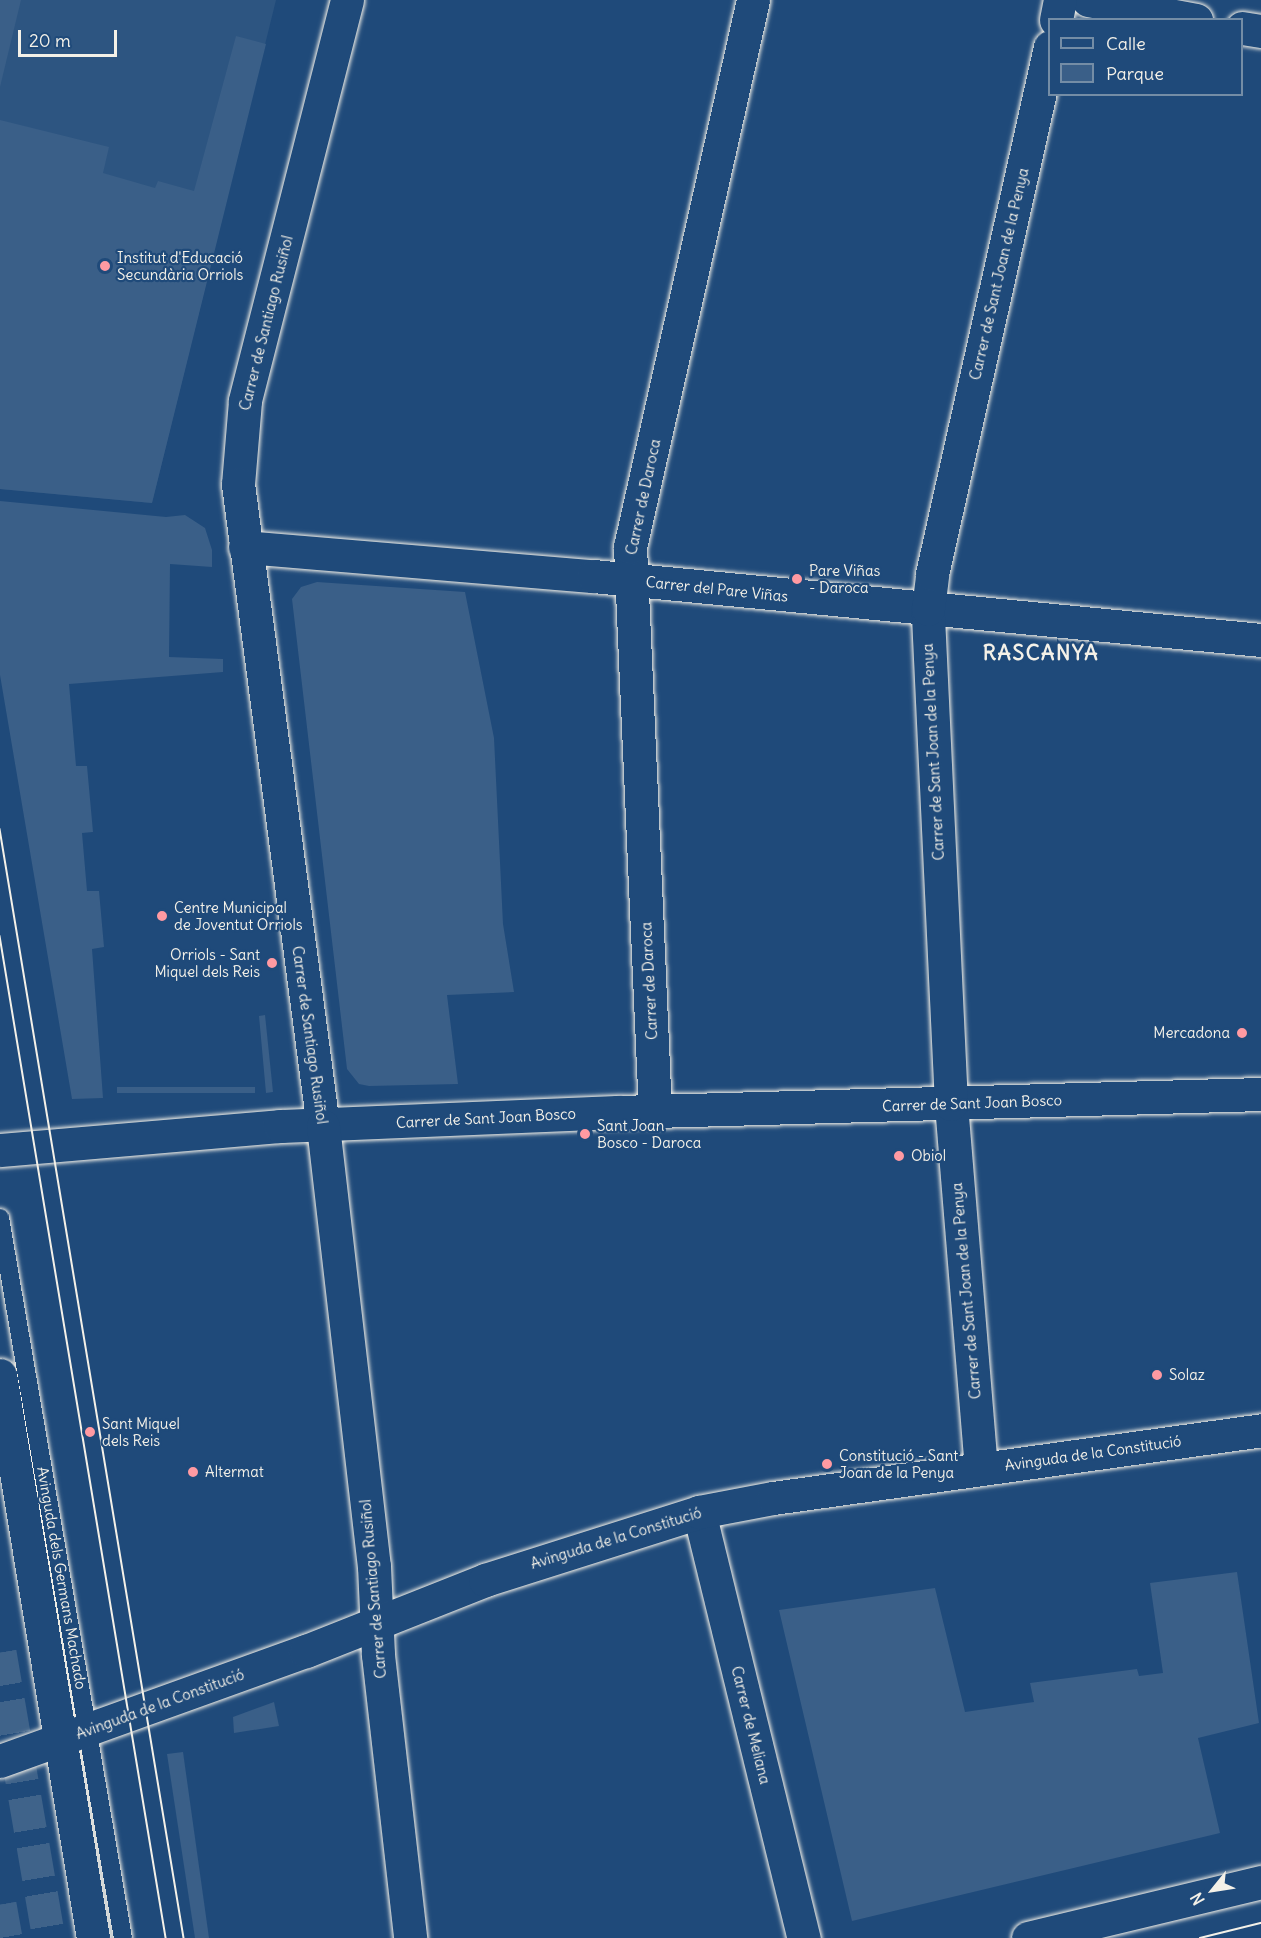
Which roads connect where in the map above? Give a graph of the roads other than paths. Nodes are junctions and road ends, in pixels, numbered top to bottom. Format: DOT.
graph roads {
  1 [pos="347,0"];
  2 [pos="753,0"];
  3 [pos="1060,0"];
  4 [pos="1088,0"];
  5 [pos="1056,18"];
  6 [pos="1185,18"];
  7 [pos="1243,28"];
  8 [pos="1261,31"];
  9 [pos="1048,56"];
  10 [pos="244,547"];
  11 [pos="629,580"];
  12 [pos="928,609"];
  13 [pos="1261,640"];
  14 [pos="1261,1094"];
  15 [pos="951,1104"];
  16 [pos="655,1112"];
  17 [pos="323,1126"];
  18 [pos="0,1150"];
  19 [pos="0,1218"];
  20 [pos="0,1375"];
  21 [pos="1261,1430"];
  22 [pos="981,1469"];
  23 [pos="699,1512"];
  24 [pos="375,1624"];
  25 [pos="74,1735"];
  26 [pos="0,1761"];
  27 [pos="1261,1882"];
  28 [pos="1137,1913"];
  29 [pos="93,1938"];
  30 [pos="123,1938"];
  31 [pos="410,1938"];
  32 [pos="804,1938"];
  33 [pos="1028,1938"];
  34 [pos="1116,1938"];
  1 -- 10 [label="street, Carrer de Santiago Rusiñol"];
  2 -- 11 [label="street, Carrer de Daroca"];
  3 -- 5 [label="street"];
  4 -- 6 [label="street"];
  7 -- 8 [label="street"];
  9 -- 12 [label="street, Carrer de Sant Joan de la Penya"];
  10 -- 11 [label="street, Carrer del Pare Viñas"];
  10 -- 17 [label="street, Carrer de Santiago Rusiñol"];
  11 -- 12 [label="street, Carrer del Pare Viñas"];
  11 -- 16 [label="street, Carrer de Daroca"];
  12 -- 13 [label="street, Carrer del Pare Viñas"];
  12 -- 15 [label="street, Carrer de Sant Joan de la Penya"];
  14 -- 15 [label="street, Carrer de Sant Joan Bosco"];
  15 -- 16 [label="street, Carrer de Sant Joan Bosco"];
  15 -- 22 [label="street, Carrer de Sant Joan de la Penya"];
  16 -- 17 [label="street, Carrer de Sant Joan Bosco"];
  17 -- 18 [label="street, Carrer de Sant Joan Bosco"];
  17 -- 24 [label="street, Carrer de Santiago Rusiñol"];
  19 -- 25 [label="lane, Avinguda dels Germans Machado"];
  20 -- 25 [label="street, Avinguda dels Germans Machado"];
  21 -- 22 [label="street, Avinguda de la Constitució"];
  22 -- 23 [label="street, Avinguda de la Constitució"];
  23 -- 24 [label="street, Avinguda de la Constitució"];
  23 -- 32 [label="street, Carrer de Meliana"];
  24 -- 25 [label="street, Avinguda de la Constitució"];
  24 -- 31 [label="street, Carrer de Santiago Rusiñol"];
  25 -- 26 [label="street, Avinguda de la Constitució"];
  25 -- 29 [label="street, Avinguda dels Germans Machado"];
  25 -- 30 [label="lane, Avinguda dels Germans Machado"];
  27 -- 28 [label="street"];
  28 -- 33 [label="street"];
  28 -- 34 [label="street"];
}
